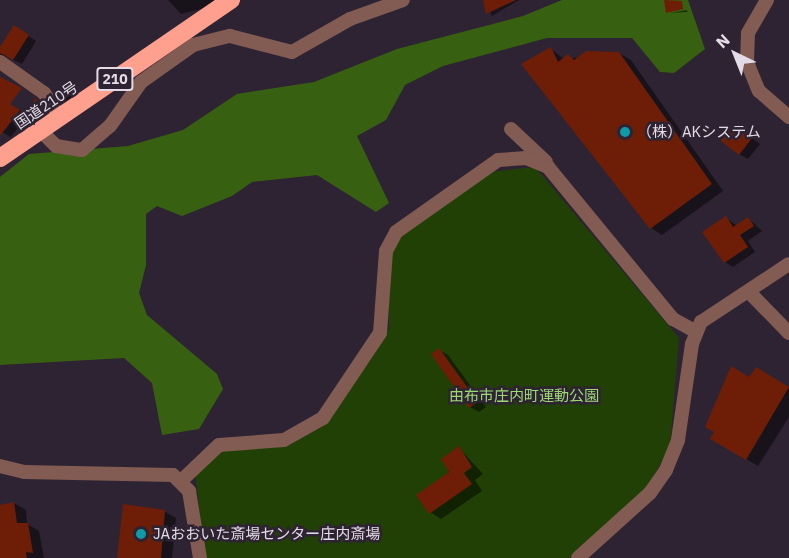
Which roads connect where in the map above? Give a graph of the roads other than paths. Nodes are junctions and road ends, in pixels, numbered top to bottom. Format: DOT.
graph roads {
  1 [pos="231,0"];
  2 [pos="403,0"];
  3 [pos="767,0"];
  4 [pos="0,62"];
  5 [pos="60,117"];
  6 [pos="789,117"];
  7 [pos="511,129"];
  8 [pos="40,130"];
  9 [pos="0,158"];
  10 [pos="552,171"];
  11 [pos="789,264"];
  12 [pos="752,295"];
  13 [pos="696,332"];
  14 [pos="789,333"];
  15 [pos="0,466"];
  16 [pos="182,480"];
  17 [pos="200,558"];
  18 [pos="578,558"];
  1 -- 5 [label="highway, 国道210号 / 210"];
  2 -- 8 [label="street"];
  3 -- 6 [label="street"];
  4 -- 5 [label="street"];
  5 -- 8 [label="highway, 国道210号 / 210"];
  7 -- 10 [label="street"];
  8 -- 9 [label="highway, 国道210号 / 210"];
  10 -- 13 [label="street"];
  10 -- 16 [label="street"];
  11 -- 13 [label="street"];
  12 -- 14 [label="street"];
  13 -- 18 [label="street"];
  15 -- 16 [label="street"];
  16 -- 17 [label="street"];
}
